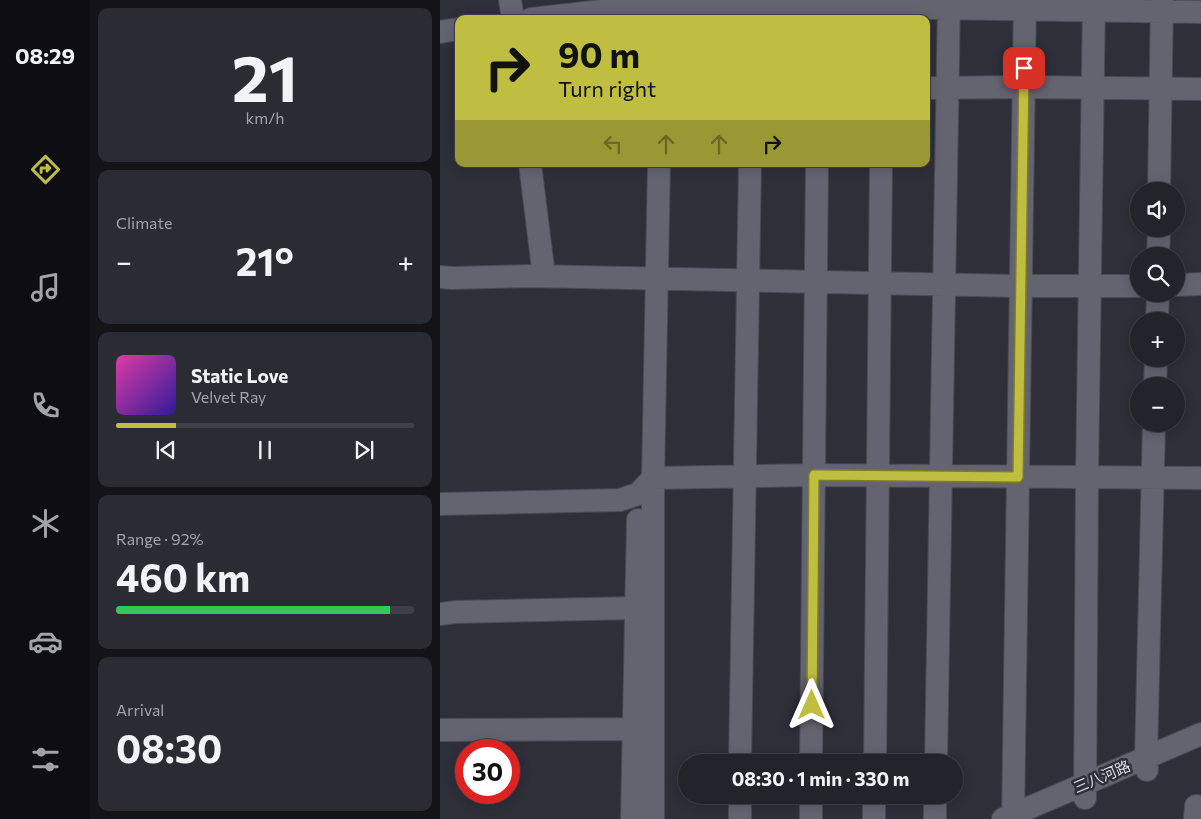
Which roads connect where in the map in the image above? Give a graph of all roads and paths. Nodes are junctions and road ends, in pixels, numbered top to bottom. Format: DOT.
graph roads {
  1 [pos="510,0"];
  2 [pos="949,4"];
  3 [pos="1025,4"];
  4 [pos="1094,5"];
  5 [pos="1162,6"];
  6 [pos="575,7"];
  7 [pos="663,7"];
  8 [pos="749,7"];
  9 [pos="819,8"];
  10 [pos="883,9"];
  11 [pos="1201,12"];
  12 [pos="512,15"];
  13 [pos="546,15"];
  14 [pos="1024,87"];
  15 [pos="937,88"];
  16 [pos="1093,88"];
  17 [pos="1161,88"];
  18 [pos="1201,89"];
  19 [pos="530,167"];
  20 [pos="659,167"];
  21 [pos="750,167"];
  22 [pos="818,167"];
  23 [pos="881,167"];
  24 [pos="1159,182"];
  25 [pos="544,276"];
  26 [pos="440,277"];
  27 [pos="656,279"];
  28 [pos="748,280"];
  29 [pos="816,282"];
  30 [pos="880,283"];
  31 [pos="1201,284"];
  32 [pos="944,285"];
  33 [pos="1185,285"];
  34 [pos="1021,286"];
  35 [pos="1090,286"];
  36 [pos="1130,286"];
  37 [pos="1154,432"];
  38 [pos="744,475"];
  39 [pos="814,475"];
  40 [pos="877,475"];
  41 [pos="940,476"];
  42 [pos="1018,477"];
  43 [pos="1087,477"];
  44 [pos="1153,478"];
  45 [pos="1201,478"];
  46 [pos="646,486"];
  47 [pos="440,504"];
  48 [pos="636,608"];
  49 [pos="440,614"];
  50 [pos="634,729"];
  51 [pos="440,730"];
  52 [pos="1201,734"];
  53 [pos="1201,746"];
  54 [pos="740,754"];
  55 [pos="812,754"];
  56 [pos="875,754"];
  57 [pos="936,754"];
  58 [pos="1146,764"];
  59 [pos="1084,792"];
  60 [pos="740,804"];
  61 [pos="811,804"];
  62 [pos="874,804"];
  63 [pos="935,804"];
  64 [pos="1016,818"];
  65 [pos="632,819"];
  66 [pos="653,819"];
  67 [pos="740,819"];
  68 [pos="811,819"];
  69 [pos="874,819"];
  70 [pos="935,819"];
  1 -- 12 [label="street"];
  2 -- 3 [label="street"];
  2 -- 10 [label="street"];
  2 -- 15 [label="street"];
  3 -- 4 [label="street"];
  3 -- 14 [label="street"];
  4 -- 5 [label="street"];
  4 -- 16 [label="street"];
  5 -- 11 [label="street"];
  5 -- 17 [label="street"];
  6 -- 7 [label="street"];
  6 -- 13 [label="street"];
  7 -- 8 [label="street"];
  8 -- 9 [label="street"];
  9 -- 10 [label="street"];
  14 -- 15 [label="street"];
  14 -- 16 [label="street"];
  14 -- 34 [label="street"];
  15 -- 32 [label="street"];
  16 -- 17 [label="street"];
  16 -- 35 [label="street"];
  17 -- 18 [label="street"];
  17 -- 24 [label="street"];
  19 -- 25 [label="street"];
  20 -- 27 [label="street"];
  21 -- 28 [label="street"];
  22 -- 29 [label="street"];
  23 -- 30 [label="street"];
  25 -- 26 [label="street"];
  25 -- 27 [label="street"];
  27 -- 28 [label="street"];
  27 -- 46 [label="street"];
  28 -- 29 [label="street"];
  28 -- 38 [label="street"];
  29 -- 30 [label="street"];
  29 -- 39 [label="street"];
  30 -- 32 [label="street"];
  30 -- 40 [label="street"];
  31 -- 33 [label="street"];
  32 -- 34 [label="street"];
  32 -- 41 [label="street"];
  34 -- 35 [label="street"];
  34 -- 42 [label="street"];
  35 -- 36 [label="street"];
  35 -- 43 [label="street"];
  37 -- 44 [label="street"];
  38 -- 39 [label="street"];
  38 -- 46 [label="street"];
  38 -- 54 [label="street"];
  39 -- 40 [label="street"];
  39 -- 55 [label="street"];
  40 -- 41 [label="street"];
  40 -- 56 [label="street"];
  41 -- 42 [label="street"];
  41 -- 57 [label="street"];
  42 -- 43 [label="street"];
  42 -- 64 [label="street"];
  43 -- 44 [label="street"];
  43 -- 59 [label="street"];
  44 -- 45 [label="street"];
  44 -- 58 [label="street"];
  46 -- 47 [label="street"];
  46 -- 48 [label="street"];
  46 -- 66 [label="street"];
  48 -- 49 [label="street"];
  48 -- 50 [label="street"];
  50 -- 51 [label="street"];
  50 -- 65 [label="street"];
  52 -- 58 [label="street, 三八河路"];
  53 -- 58 [label="street, 三八河路"];
  58 -- 59 [label="street, 三八河路"];
  59 -- 64 [label="street, 三八河路"];
  60 -- 67 [label="street"];
  61 -- 68 [label="street"];
  62 -- 69 [label="street"];
  63 -- 70 [label="street"];
}
